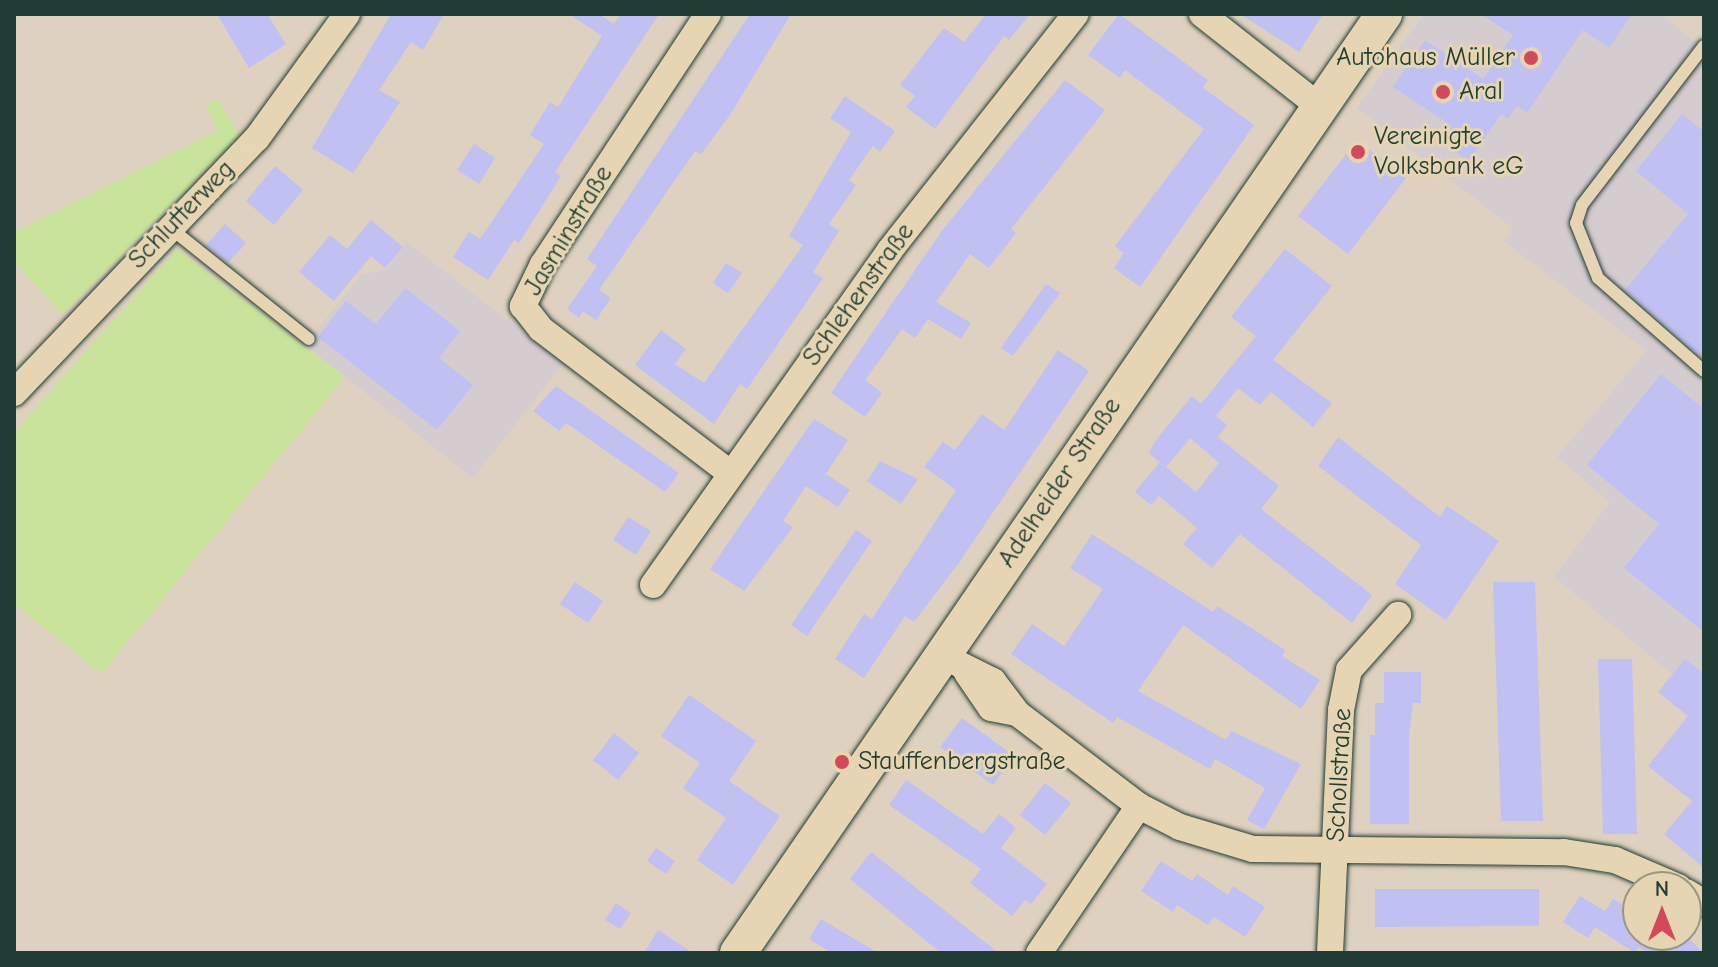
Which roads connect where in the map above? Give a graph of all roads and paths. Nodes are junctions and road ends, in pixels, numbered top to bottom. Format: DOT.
graph roads {
  1 [pos="708,14"];
  2 [pos="1076,14"];
  3 [pos="1202,14"];
  4 [pos="1384,14"];
  5 [pos="339,18"];
  6 [pos="1704,46"];
  7 [pos="1319,106"];
  8 [pos="169,227"];
  9 [pos="309,339"];
  10 [pos="1704,371"];
  11 [pos="14,393"];
  12 [pos="729,472"];
  13 [pos="653,585"];
  14 [pos="1398,615"];
  15 [pos="955,665"];
  16 [pos="1139,806"];
  17 [pos="1347,854"];
  18 [pos="1641,871"];
  19 [pos="738,953"];
  20 [pos="1039,953"];
  21 [pos="1330,953"];
  1 -- 12 [label="street, Jasminstraße"];
  2 -- 12 [label="street, Schlehenstraße"];
  3 -- 7 [label="street"];
  4 -- 7 [label="main road, Adelheider Straße"];
  5 -- 8 [label="street, Schlutterweg"];
  6 -- 10 [label="lane"];
  7 -- 15 [label="main road, Adelheider Straße"];
  8 -- 9 [label="lane"];
  8 -- 11 [label="street, Schlutterweg"];
  12 -- 13 [label="street, Schlehenstraße"];
  14 -- 17 [label="street, Schollstraße"];
  15 -- 16 [label="street"];
  15 -- 19 [label="main road, Adelheider Straße"];
  16 -- 17 [label="street"];
  16 -- 20 [label="street"];
  17 -- 18 [label="street"];
  17 -- 21 [label="street, Schollstraße"];
}
